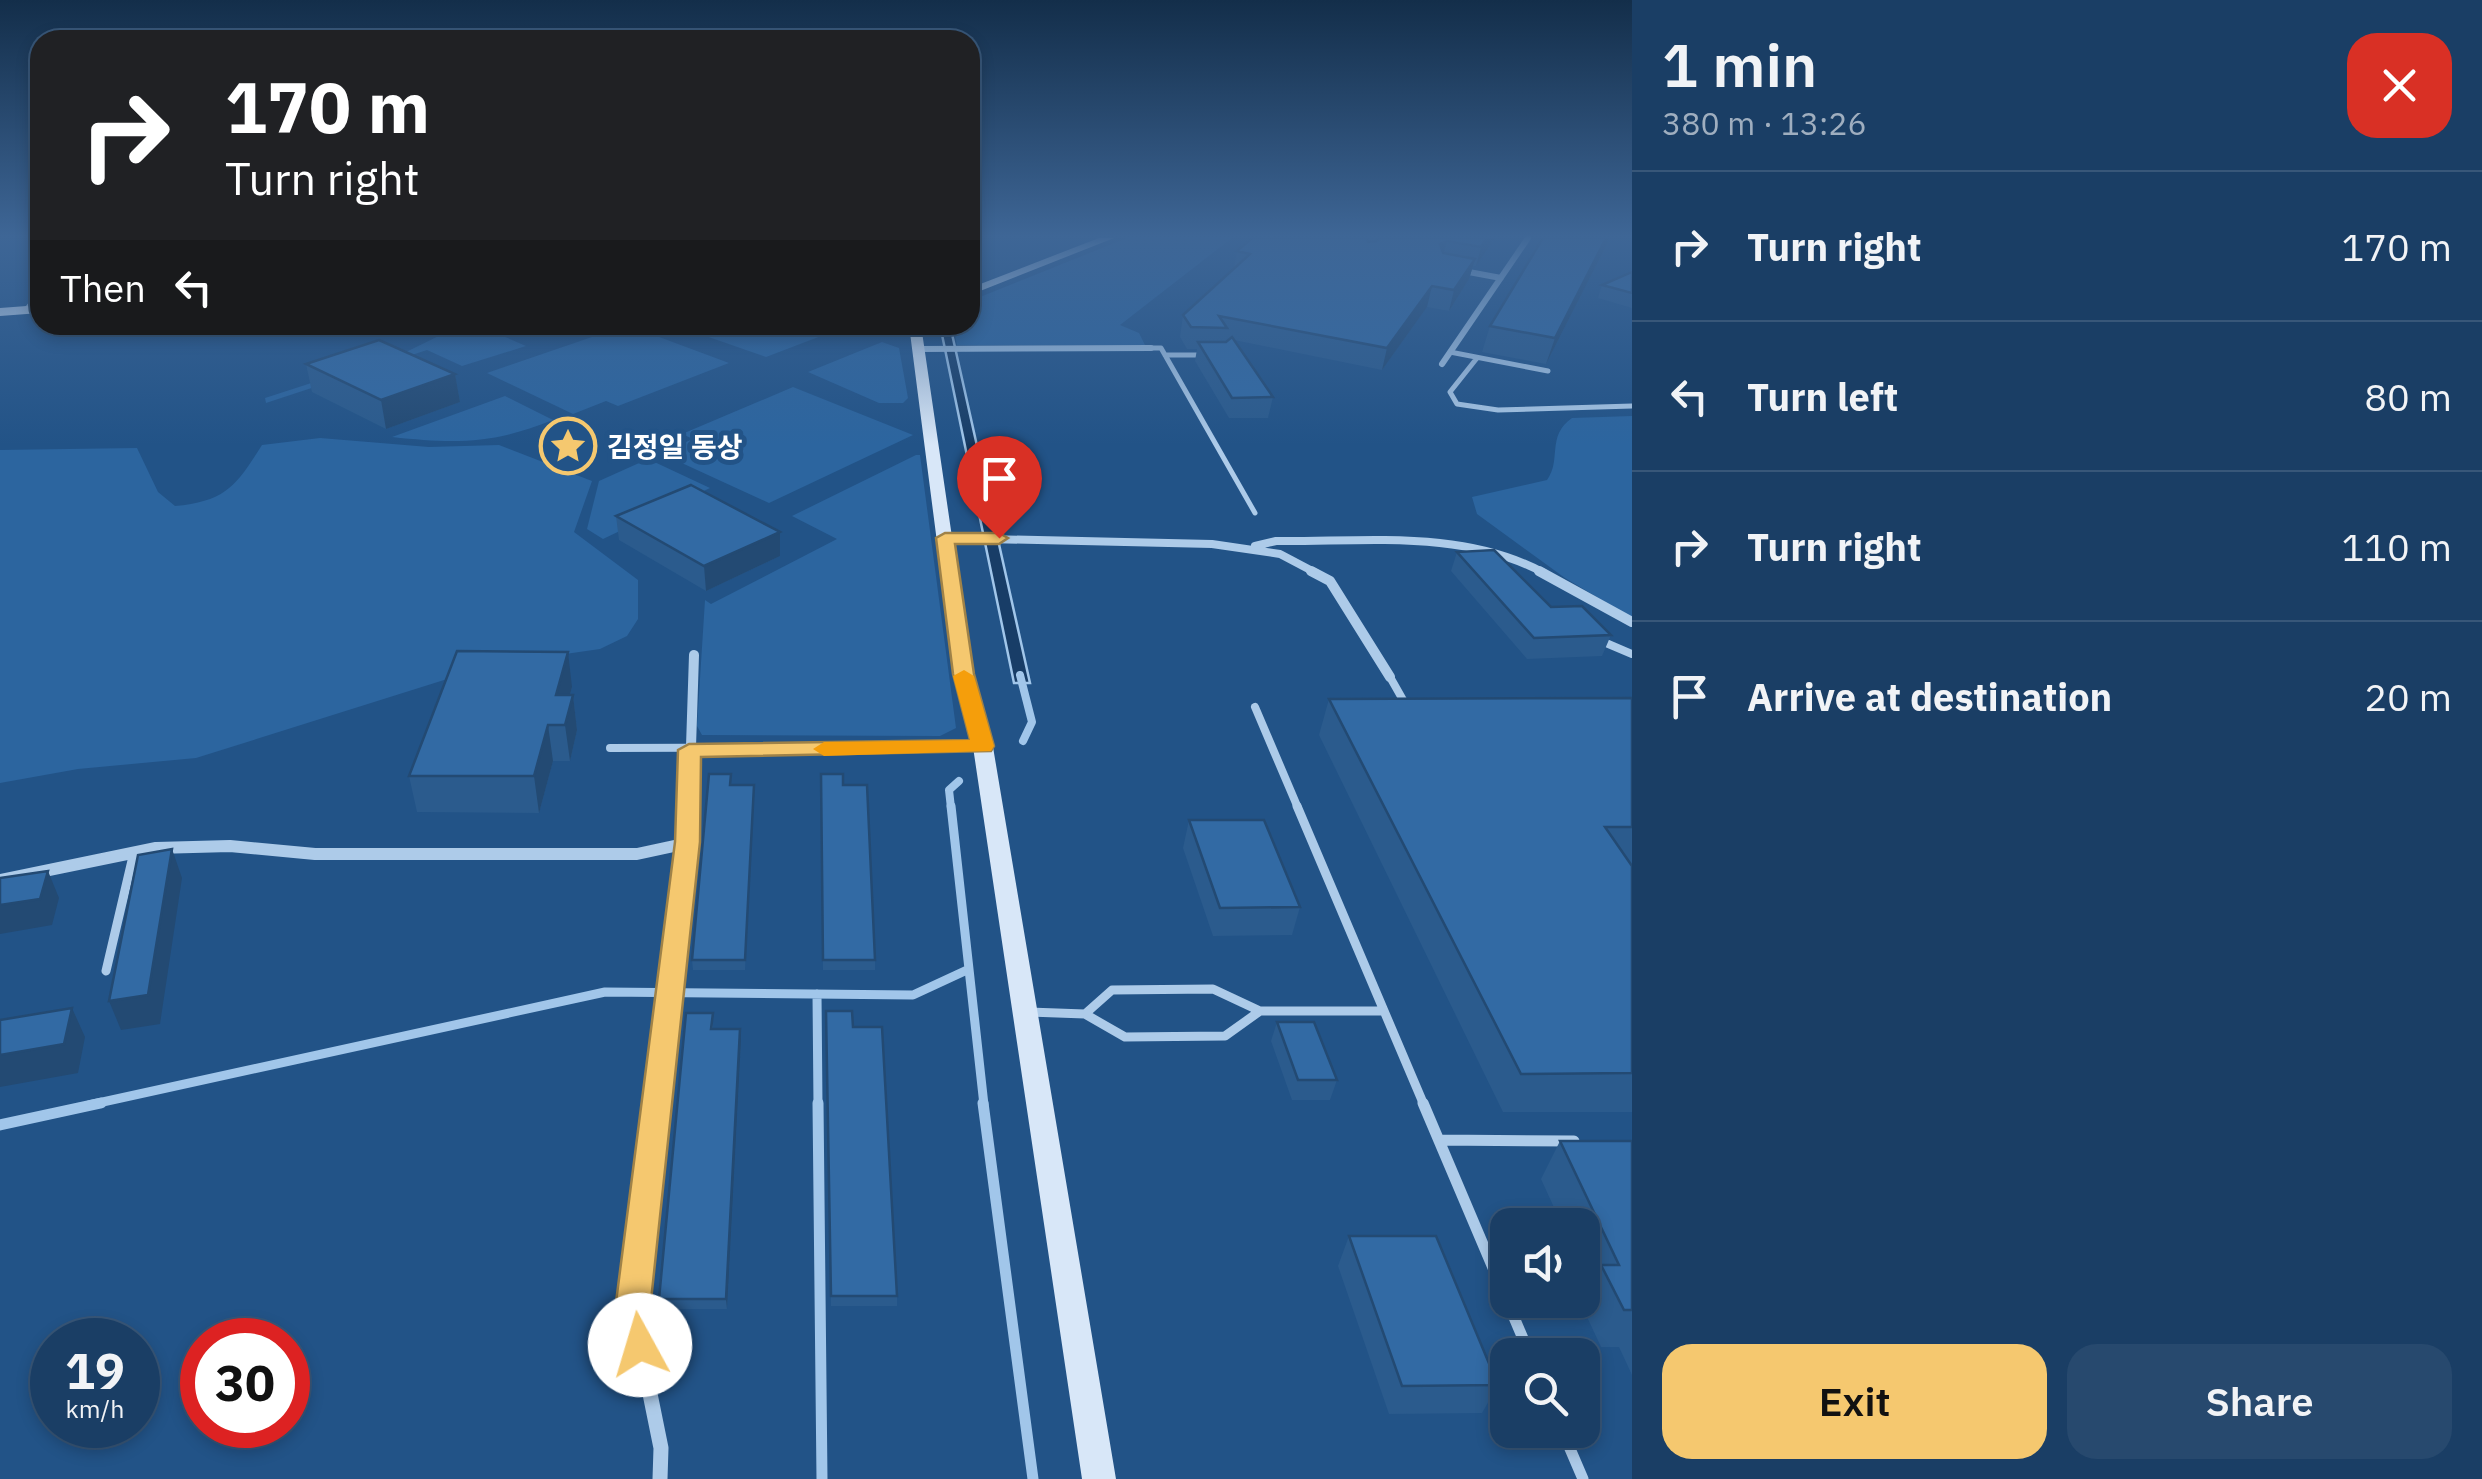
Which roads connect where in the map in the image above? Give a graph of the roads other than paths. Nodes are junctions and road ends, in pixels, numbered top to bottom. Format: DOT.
graph roads {
  1 [pos="1481,307"];
  2 [pos="30,309"];
  3 [pos="0,312"];
  4 [pos="916,337"];
  5 [pos="1151,348"];
  6 [pos="1450,352"];
  7 [pos="1165,355"];
  8 [pos="1222,355"];
  9 [pos="1478,358"];
  10 [pos="1442,364"];
  11 [pos="1548,371"];
  12 [pos="1632,406"];
  13 [pos="1255,513"];
  14 [pos="945,538"];
  15 [pos="1254,547"];
  16 [pos="1632,622"];
  17 [pos="1597,639"];
  18 [pos="1632,654"];
  19 [pos="694,655"];
  20 [pos="1390,677"];
  21 [pos="1255,707"];
  22 [pos="1415,723"];
  23 [pos="983,746"];
  24 [pos="610,748"];
  25 [pos="689,750"];
  26 [pos="688,842"];
  27 [pos="134,852"];
  28 [pos="0,880"];
  29 [pos="106,971"];
  30 [pos="1384,1010"];
  31 [pos="1260,1011"];
  32 [pos="1025,1012"];
  33 [pos="1086,1014"];
  34 [pos="1439,1140"];
  35 [pos="1594,1141"];
  36 [pos="1523,1338"];
  37 [pos="1570,1448"];
  38 [pos="660,1479"];
  39 [pos="1100,1479"];
  40 [pos="1583,1479"];
  1 -- 6 [label="street"];
  2 -- 3 [label="street"];
  4 -- 5 [label="street"];
  4 -- 14 [label="street"];
  5 -- 7 [label="lane"];
  6 -- 9 [label="lane"];
  6 -- 10 [label="street"];
  7 -- 8 [label="lane"];
  7 -- 13 [label="lane"];
  9 -- 11 [label="lane"];
  9 -- 12 [label="lane"];
  14 -- 15 [label="street"];
  14 -- 23 [label="street"];
  15 -- 16 [label="street"];
  15 -- 20 [label="street"];
  17 -- 18 [label="lane"];
  19 -- 25 [label="street"];
  20 -- 22 [label="lane"];
  21 -- 30 [label="lane"];
  23 -- 25 [label="lane"];
  23 -- 32 [label="street"];
  24 -- 25 [label="lane"];
  25 -- 26 [label="street"];
  26 -- 27 [label="street"];
  26 -- 38 [label="street"];
  27 -- 28 [label="street"];
  27 -- 29 [label="lane"];
  30 -- 31 [label="lane"];
  30 -- 34 [label="lane"];
  31 -- 33 [label="lane"];
  31 -- 33 [label="lane"];
  32 -- 33 [label="lane"];
  32 -- 39 [label="street"];
  34 -- 35 [label="lane"];
  34 -- 36 [label="lane"];
  37 -- 40 [label="lane"];
}
